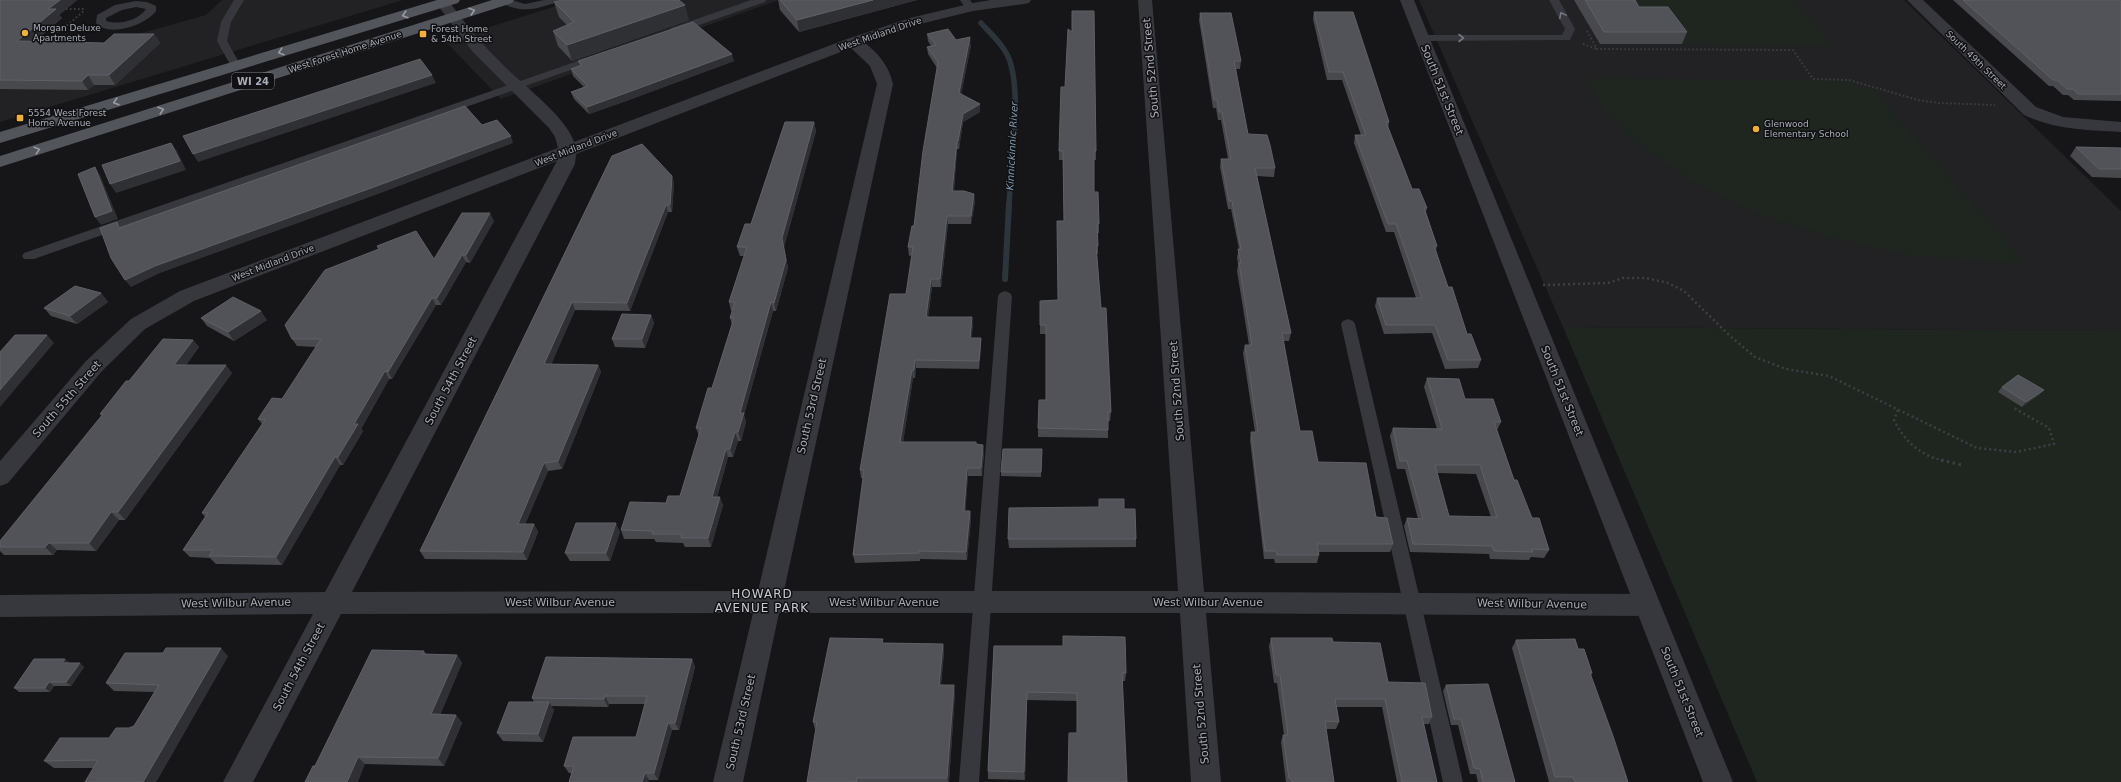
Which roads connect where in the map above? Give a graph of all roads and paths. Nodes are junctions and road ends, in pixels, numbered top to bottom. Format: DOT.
graph roads {
  1 [pos="122,0"];
  2 [pos="239,0"];
  3 [pos="506,0"];
  4 [pos="554,0"];
  5 [pos="761,0"];
  6 [pos="1018,0"];
  7 [pos="1145,0"];
  8 [pos="1407,0"];
  9 [pos="1554,0"];
  10 [pos="1914,0"];
  11 [pos="739,3"];
  12 [pos="968,4"];
  13 [pos="92,5"];
  14 [pos="447,5"];
  15 [pos="66,9"];
  16 [pos="86,9"];
  17 [pos="111,10"];
  18 [pos="51,28"];
  19 [pos="64,28"];
  20 [pos="1586,31"];
  21 [pos="662,35"];
  22 [pos="1422,38"];
  23 [pos="853,42"];
  24 [pos="34,47"];
  25 [pos="610,53"];
  26 [pos="236,66"];
  27 [pos="515,86"];
  28 [pos="2022,105"];
  29 [pos="2121,127"];
  30 [pos="0,138"];
  31 [pos="568,151"];
  32 [pos="0,162"];
  33 [pos="29,256"];
  34 [pos="1519,284"];
  35 [pos="1005,296"];
  36 [pos="138,324"];
  37 [pos="1348,324"];
  38 [pos="2014,408"];
  39 [pos="1898,410"];
  40 [pos="1962,465"];
  41 [pos="0,477"];
  42 [pos="981,601"];
  43 [pos="333,602"];
  44 [pos="768,602"];
  45 [pos="1192,602"];
  46 [pos="1411,603"];
  47 [pos="1647,605"];
  48 [pos="0,606"];
  49 [pos="238,782"];
  50 [pos="728,782"];
  51 [pos="969,782"];
  52 [pos="1206,782"];
  53 [pos="1453,782"];
  54 [pos="1718,782"];
  1 -- 17 [label="lane"];
  2 -- 26 [label="lane"];
  3 -- 4 [label="lane"];
  14 -- 3 [label="main road, West Forest Home Avenue / WI 24, one-way"];
  5 -- 11 [label="lane"];
  6 -- 12 [label="street, West Midland Drive"];
  7 -- 45 [label="street, South 52nd Street"];
  8 -- 22 [label="street, South 51st Street"];
  22 -- 9 [label="lane, one-way"];
  10 -- 28 [label="street, South 49th Street"];
  11 -- 21 [label="lane"];
  12 -- 23 [label="street, West Midland Drive"];
  13 -- 16 [label="path"];
  14 -- 26 [label="main road, West Forest Home Avenue / WI 24, one-way"];
  14 -- 27 [label="street"];
  32 -- 14 [label="main road, West Forest Home Avenue / WI 24, one-way"];
  15 -- 16 [label="path"];
  16 -- 19 [label="path"];
  18 -- 19 [label="path"];
  19 -- 24 [label="path"];
  20 -- 28 [label="path"];
  22 -- 34 [label="street, South 51st Street"];
  23 -- 31 [label="street, West Midland Drive"];
  23 -- 44 [label="street, South 53rd Street"];
  25 -- 27 [label="lane"];
  26 -- 30 [label="main road, West Forest Home Avenue / WI 24, one-way"];
  27 -- 31 [label="street"];
  27 -- 33 [label="lane"];
  28 -- 29 [label="street, South 49th Street"];
  31 -- 36 [label="street, West Midland Drive"];
  31 -- 43 [label="street, South 54th Street"];
  34 -- 39 [label="path"];
  34 -- 47 [label="street, South 51st Street"];
  35 -- 42 [label="lane"];
  36 -- 41 [label="street, South 55th Street"];
  37 -- 46 [label="lane"];
  38 -- 39 [label="path"];
  39 -- 40 [label="path"];
  42 -- 44 [label="street, West Wilbur Avenue"];
  42 -- 45 [label="street, West Wilbur Avenue"];
  42 -- 51 [label="lane"];
  43 -- 44 [label="street, West Wilbur Avenue"];
  43 -- 48 [label="street, West Wilbur Avenue"];
  43 -- 49 [label="street, South 54th Street"];
  44 -- 50 [label="street, South 53rd Street"];
  45 -- 46 [label="street, West Wilbur Avenue"];
  45 -- 52 [label="street, South 52nd Street"];
  46 -- 47 [label="street, West Wilbur Avenue"];
  46 -- 53 [label="lane"];
  47 -- 54 [label="street, South 51st Street"];
}
